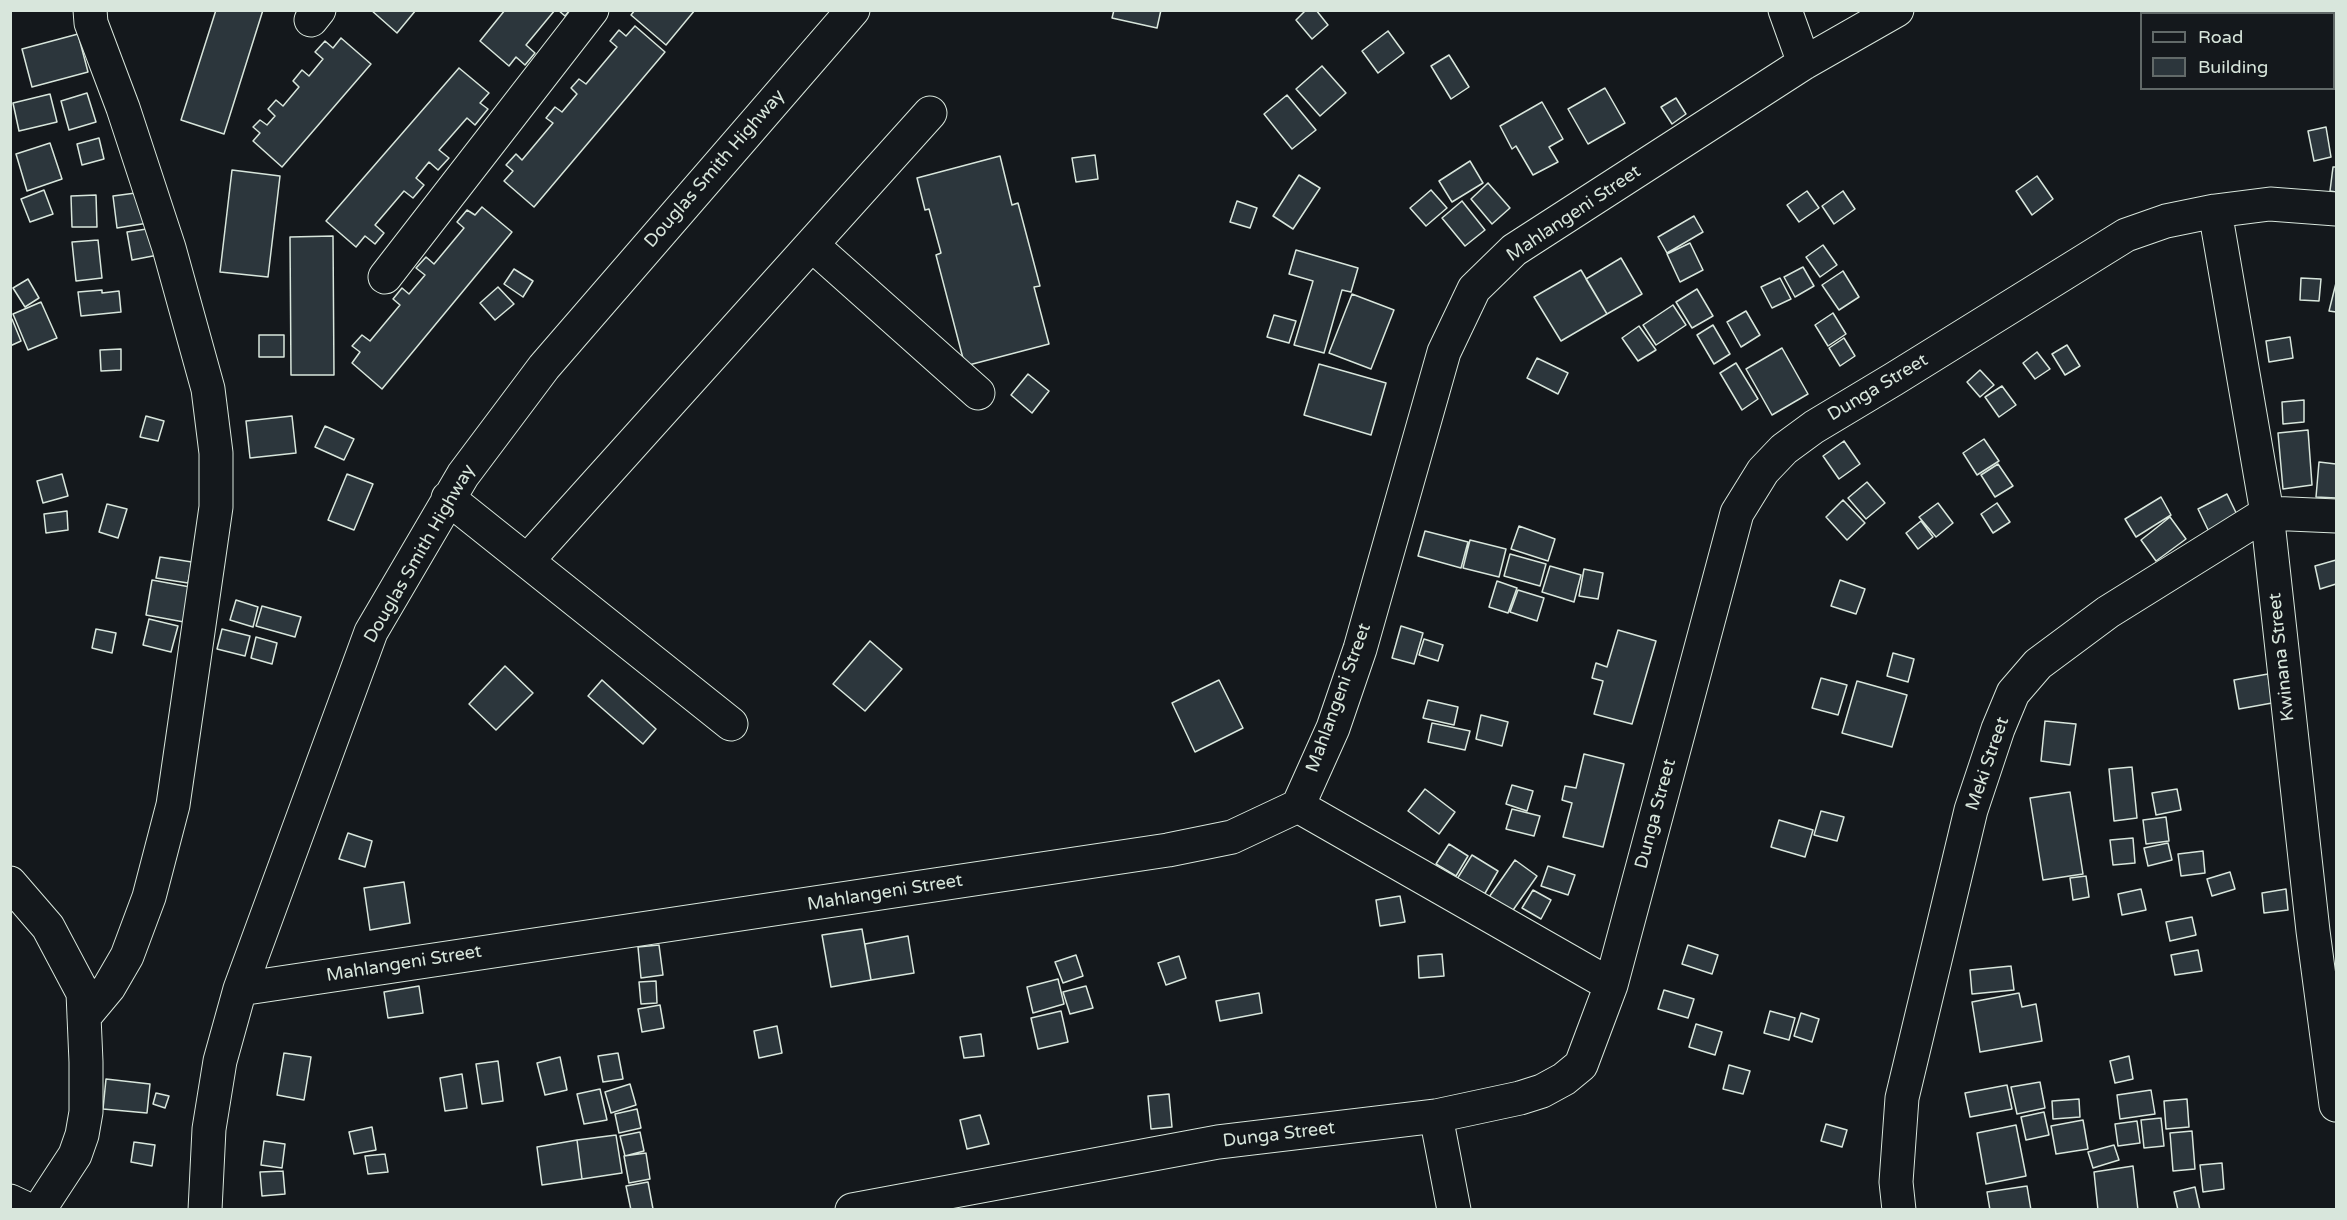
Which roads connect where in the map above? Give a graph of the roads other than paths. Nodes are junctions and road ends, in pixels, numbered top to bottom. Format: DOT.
graph roads {
  1 [pos="90,10"];
  2 [pos="592,10"];
  3 [pos="853,10"];
  4 [pos="1785,10"];
  5 [pos="1897,10"];
  6 [pos="1804,63"];
  7 [pos="930,113"];
  8 [pos="2337,209"];
  9 [pos="2216,211"];
  10 [pos="812,244"];
  11 [pos="385,277"];
  12 [pos="978,393"];
  13 [pos="448,498"];
  14 [pos="2267,513"];
  15 [pos="2337,516"];
  16 [pos="526,561"];
  17 [pos="731,724"];
  18 [pos="1298,806"];
  19 [pos="10,883"];
  20 [pos="1611,985"];
  21 [pos="240,989"];
  22 [pos="84,1017"];
  23 [pos="2337,1105"];
  24 [pos="1436,1116"];
  25 [pos="10,1201"];
  26 [pos="29,1209"];
  27 [pos="39,1209"];
  28 [pos="205,1209"];
  29 [pos="852,1209"];
  30 [pos="1454,1209"];
  31 [pos="1899,1209"];
  1 -- 22 [label="street"];
  2 -- 11 [label="street"];
  3 -- 13 [label="street, Douglas Smith Highway"];
  4 -- 6 [label="street"];
  5 -- 6 [label="street, Mahlangeni Street"];
  6 -- 18 [label="street, Mahlangeni Street"];
  7 -- 10 [label="street"];
  8 -- 9 [label="street, Dunga Street"];
  9 -- 14 [label="street, Kwinana Street"];
  9 -- 20 [label="street, Dunga Street"];
  10 -- 12 [label="street"];
  10 -- 16 [label="street"];
  13 -- 16 [label="street"];
  13 -- 21 [label="street, Douglas Smith Highway"];
  14 -- 15 [label="street"];
  14 -- 23 [label="street, Kwinana Street"];
  14 -- 31 [label="street, Meki Street"];
  16 -- 17 [label="street"];
  18 -- 20 [label="street"];
  18 -- 21 [label="street, Mahlangeni Street"];
  19 -- 22 [label="street"];
  20 -- 24 [label="street, Dunga Street"];
  21 -- 28 [label="street, Douglas Smith Highway"];
  22 -- 27 [label="street"];
  24 -- 29 [label="street, Dunga Street"];
  24 -- 30 [label="street"];
  25 -- 26 [label="street"];
}
